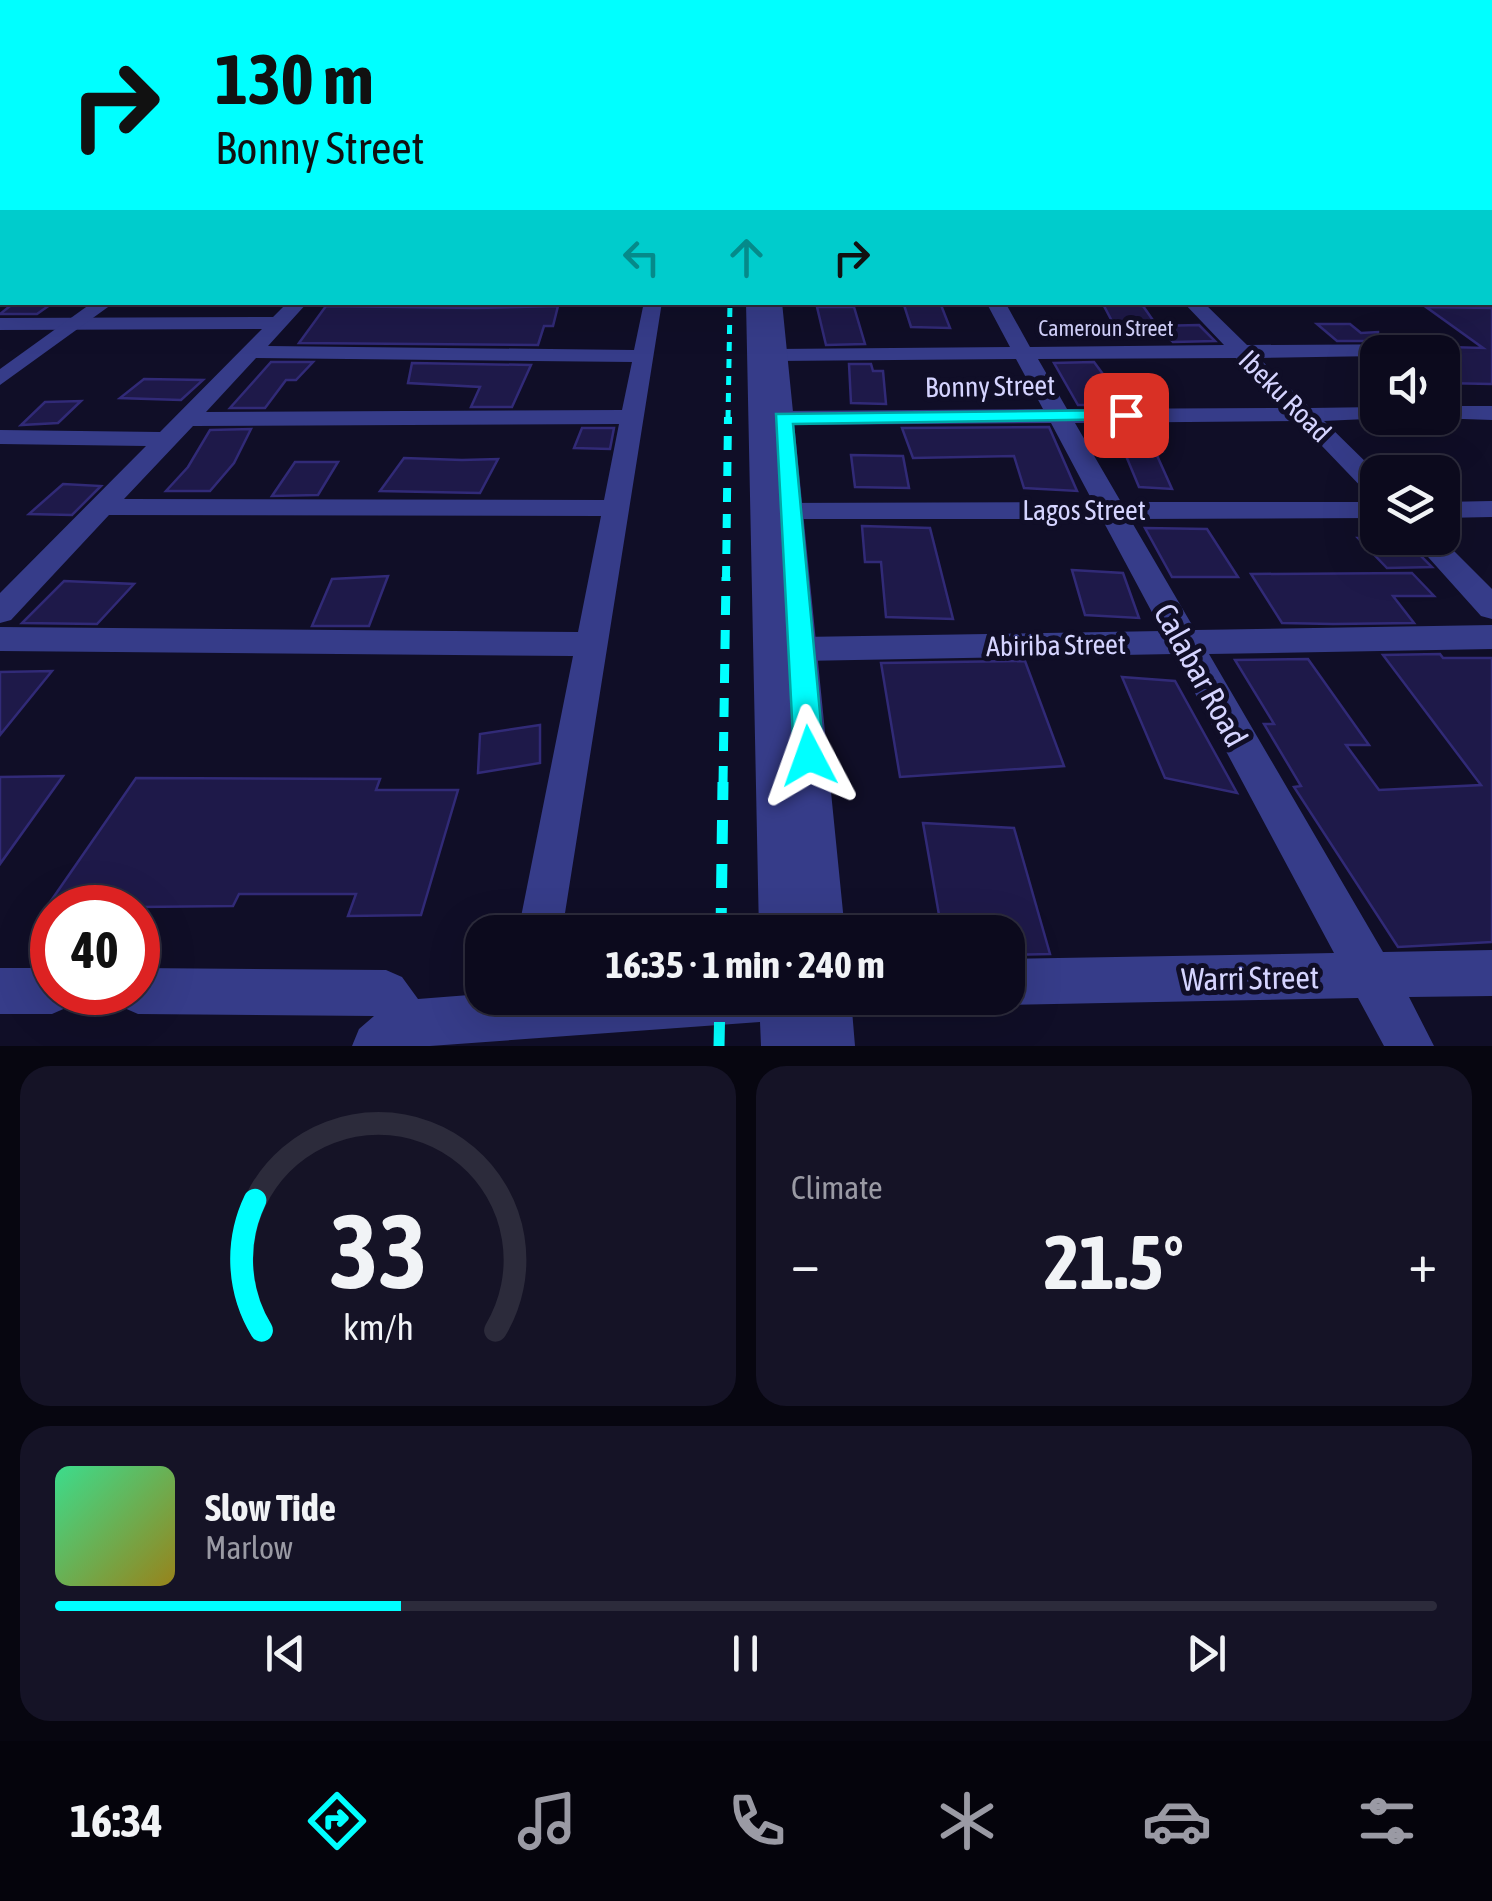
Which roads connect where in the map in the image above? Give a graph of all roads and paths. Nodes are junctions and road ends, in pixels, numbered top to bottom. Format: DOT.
graph roads {
  1 [pos="102,305"];
  2 [pos="297,305"];
  3 [pos="652,305"];
  4 [pos="755,305"];
  5 [pos="773,305"];
  6 [pos="996,305"];
  7 [pos="1195,305"];
  8 [pos="280,323"];
  9 [pos="0,324"];
  10 [pos="76,324"];
  11 [pos="252,352"];
  12 [pos="1360,352"];
  13 [pos="1022,353"];
  14 [pos="775,354"];
  15 [pos="1242,354"];
  16 [pos="644,356"];
  17 [pos="0,379"];
  18 [pos="1460,413"];
  19 [pos="1492,413"];
  20 [pos="1304,414"];
  21 [pos="1360,414"];
  22 [pos="1056,416"];
  23 [pos="634,417"];
  24 [pos="783,418"];
  25 [pos="188,419"];
  26 [pos="0,438"];
  27 [pos="169,438"];
  28 [pos="1360,471"];
  29 [pos="104,508"];
  30 [pos="614,508"];
  31 [pos="1492,509"];
  32 [pos="1109,510"];
  33 [pos="1360,510"];
  34 [pos="1460,510"];
  35 [pos="776,511"];
  36 [pos="1441,555"];
  37 [pos="1492,608"];
  38 [pos="0,612"];
  39 [pos="1492,637"];
  40 [pos="0,639"];
  41 [pos="1183,643"];
  42 [pos="589,644"];
  43 [pos="801,650"];
  44 [pos="543,915"];
  45 [pos="780,915"];
  46 [pos="822,915"];
  47 [pos="1492,974"];
  48 [pos="1370,975"];
  49 [pos="1025,982"];
  50 [pos="0,991"];
  51 [pos="30,991"];
  52 [pos="160,992"];
  53 [pos="482,1015"];
  54 [pos="784,1015"];
  55 [pos="829,1015"];
  56 [pos="392,1035"];
  57 [pos="785,1046"];
  58 [pos="832,1046"];
  59 [pos="1410,1046"];
  1 -- 10 [label="street"];
  2 -- 8 [label="street"];
  3 -- 16 [label="street"];
  4 -- 35 [label="street"];
  5 -- 14 [label="street"];
  6 -- 13 [label="street, Calabar Road"];
  7 -- 15 [label="street, Ibeku Road"];
  8 -- 10 [label="street"];
  8 -- 11 [label="street"];
  9 -- 10 [label="street"];
  10 -- 17 [label="street"];
  11 -- 16 [label="street"];
  11 -- 25 [label="street"];
  12 -- 15 [label="street, Cameroun Street"];
  13 -- 14 [label="street, Cameroun Street"];
  13 -- 15 [label="street, Cameroun Street"];
  13 -- 22 [label="street, Calabar Road"];
  14 -- 24 [label="street"];
  15 -- 20 [label="street, Ibeku Road"];
  16 -- 23 [label="street"];
  18 -- 19 [label="street"];
  20 -- 21 [label="street, Bonny Street"];
  20 -- 22 [label="street, Bonny Street"];
  20 -- 28 [label="street, Ibeku Road"];
  22 -- 24 [label="street, Bonny Street"];
  22 -- 32 [label="street, Calabar Road"];
  23 -- 25 [label="street"];
  23 -- 30 [label="street"];
  24 -- 35 [label="street"];
  25 -- 27 [label="street"];
  26 -- 27 [label="street"];
  27 -- 29 [label="street"];
  29 -- 30 [label="street"];
  29 -- 38 [label="street"];
  30 -- 42 [label="street"];
  31 -- 34 [label="street"];
  32 -- 33 [label="street, Lagos Street"];
  32 -- 35 [label="street, Lagos Street"];
  32 -- 41 [label="street, Calabar Road"];
  35 -- 43 [label="street"];
  35 -- 45 [label="street"];
  36 -- 37 [label="street"];
  39 -- 41 [label="street, Abiriba Street"];
  40 -- 42 [label="street"];
  41 -- 43 [label="street, Abiriba Street"];
  41 -- 48 [label="street, Calabar Road"];
  42 -- 44 [label="street"];
  43 -- 46 [label="street"];
  47 -- 48 [label="street, Warri Street"];
  48 -- 49 [label="street, Warri Street"];
  48 -- 59 [label="street, Calabar Road"];
  50 -- 51 [label="street"];
  52 -- 56 [label="street"];
  53 -- 56 [label="street"];
  54 -- 57 [label="street"];
  55 -- 58 [label="street"];
}
